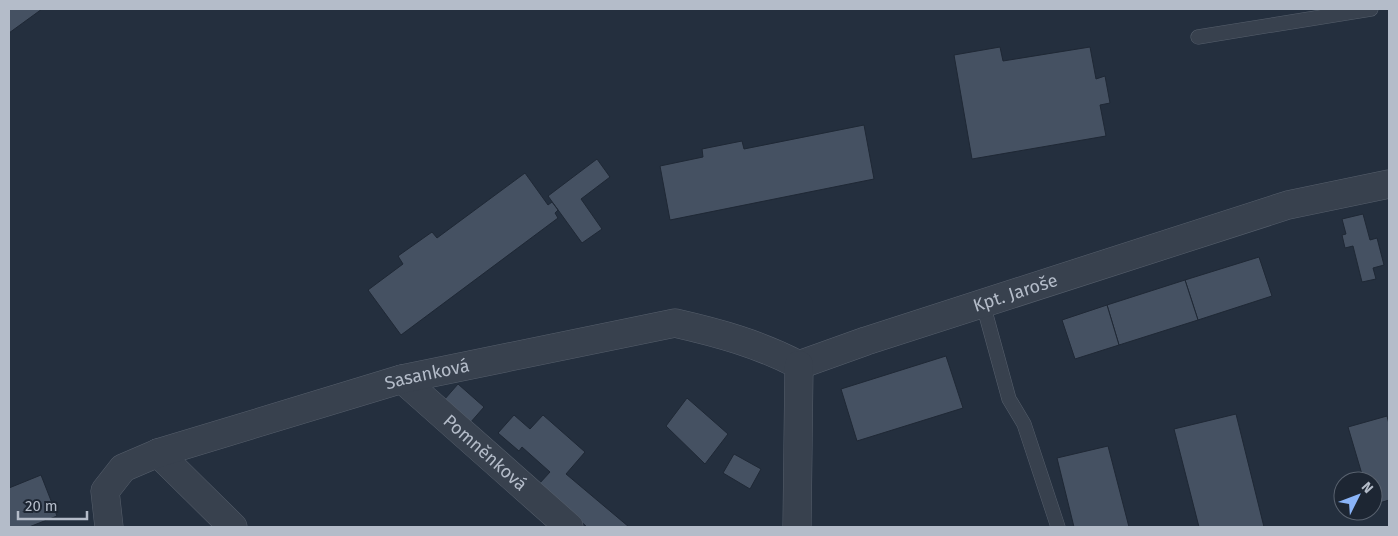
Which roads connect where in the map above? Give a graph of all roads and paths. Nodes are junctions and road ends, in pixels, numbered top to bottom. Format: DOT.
graph roads {
  1 [pos="1371,9"];
  2 [pos="1198,38"];
  3 [pos="1389,184"];
  4 [pos="983,304"];
  5 [pos="799,365"];
  6 [pos="402,379"];
  7 [pos="158,453"];
  8 [pos="109,527"];
  9 [pos="233,527"];
  10 [pos="570,527"];
  11 [pos="797,527"];
  12 [pos="1058,527"];
  1 -- 2 [label="lane"];
  3 -- 4 [label="street, Kpt. Jaroše"];
  4 -- 5 [label="street, Kpt. Jaroše"];
  4 -- 12 [label="lane"];
  5 -- 6 [label="street, Sasanková"];
  5 -- 11 [label="street"];
  6 -- 7 [label="street, Sasanková"];
  6 -- 10 [label="street, Pomněnková"];
  7 -- 8 [label="street, Sasanková"];
  7 -- 9 [label="street"];
}
